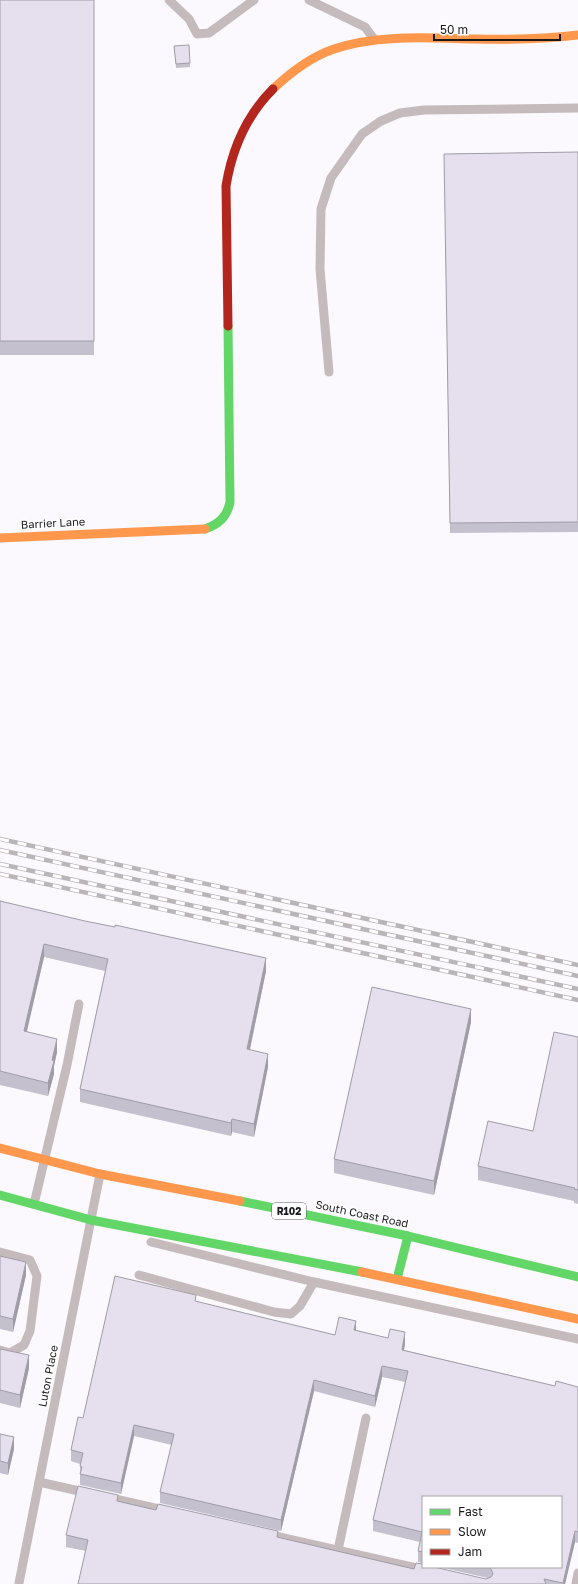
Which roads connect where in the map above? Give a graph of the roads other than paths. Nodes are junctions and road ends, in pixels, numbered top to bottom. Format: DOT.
graph roads {
  1 [pos="169,0"];
  2 [pos="254,0"];
  3 [pos="309,0"];
  4 [pos="578,35"];
  5 [pos="374,40"];
  6 [pos="578,108"];
  7 [pos="329,372"];
  8 [pos="0,538"];
  9 [pos="79,1004"];
  10 [pos="0,1148"];
  11 [pos="45,1160"];
  12 [pos="100,1174"];
  13 [pos="0,1195"];
  14 [pos="34,1204"];
  15 [pos="90,1224"];
  16 [pos="408,1236"];
  17 [pos="126,1237"];
  18 [pos="141,1240"];
  19 [pos="0,1252"];
  20 [pos="139,1275"];
  21 [pos="578,1277"];
  22 [pos="396,1279"];
  23 [pos="314,1282"];
  24 [pos="578,1319"];
  25 [pos="578,1339"];
  26 [pos="0,1350"];
  27 [pos="366,1418"];
  28 [pos="39,1482"];
  29 [pos="177,1514"];
  30 [pos="254,1531"];
  31 [pos="338,1550"];
  32 [pos="435,1572"];
  33 [pos="578,1573"];
  34 [pos="19,1583"];
  35 [pos="576,1584"];
  1 -- 2 [label="lane"];
  3 -- 5 [label="lane"];
  4 -- 5 [label="main road, Barrier Lane"];
  5 -- 8 [label="main road, Barrier Lane"];
  6 -- 7 [label="lane"];
  9 -- 11 [label="lane"];
  10 -- 11 [label="main road, South Coast Road / R102"];
  11 -- 12 [label="main road, South Coast Road / R102"];
  11 -- 14 [label="lane"];
  12 -- 15 [label="lane, Luton Place"];
  12 -- 16 [label="main road, South Coast Road / R102"];
  13 -- 14 [label="main road"];
  14 -- 15 [label="main road"];
  15 -- 17 [label="lane"];
  15 -- 22 [label="main road"];
  15 -- 28 [label="lane, Luton Place"];
  16 -- 21 [label="main road, South Coast Road / R102"];
  16 -- 22 [label="main road"];
  18 -- 23 [label="lane"];
  19 -- 26 [label="lane"];
  20 -- 23 [label="lane"];
  22 -- 24 [label="main road"];
  23 -- 25 [label="lane"];
  27 -- 31 [label="lane"];
  28 -- 29 [label="lane"];
  28 -- 34 [label="lane, Luton Place"];
  30 -- 31 [label="lane"];
  31 -- 32 [label="lane"];
  33 -- 35 [label="lane"];
}
